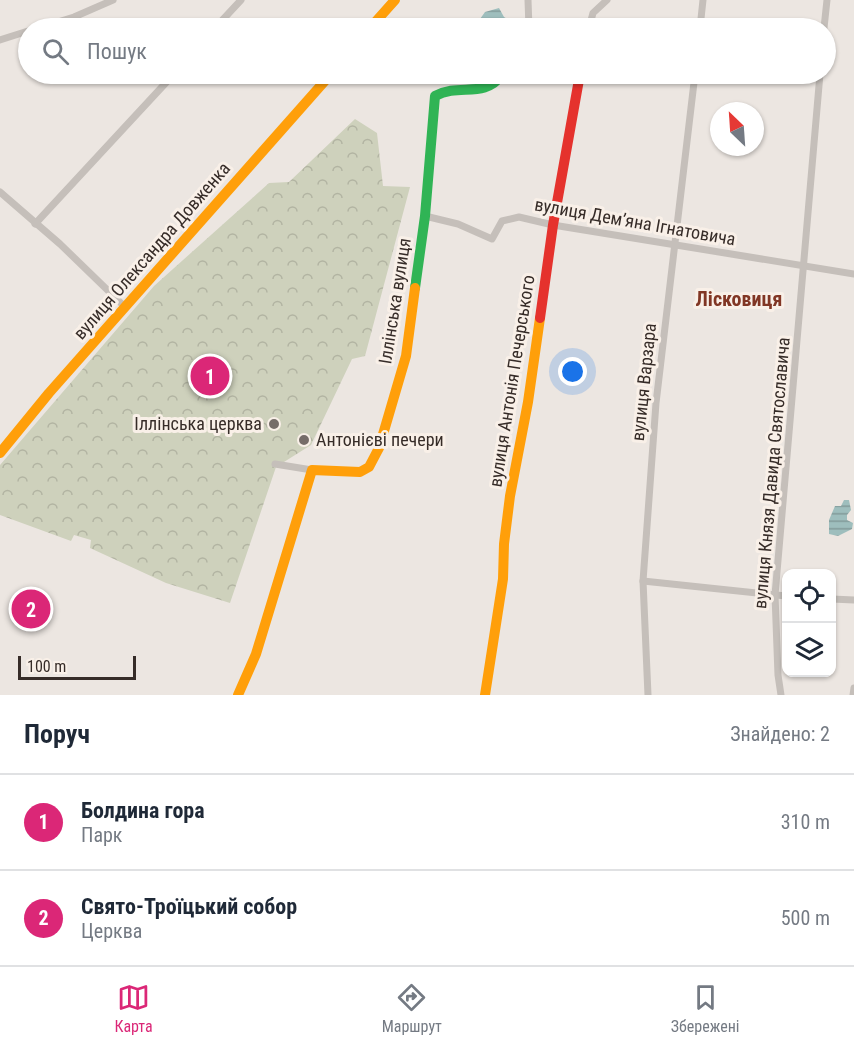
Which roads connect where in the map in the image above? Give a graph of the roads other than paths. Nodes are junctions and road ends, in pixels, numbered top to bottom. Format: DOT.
graph roads {
  1 [pos="113,0"];
  2 [pos="242,0"];
  3 [pos="396,0"];
  4 [pos="528,0"];
  5 [pos="607,0"];
  6 [pos="703,0"];
  7 [pos="827,0"];
  8 [pos="74,18"];
  9 [pos="225,18"];
  10 [pos="379,18"];
  11 [pos="529,18"];
  12 [pos="592,18"];
  13 [pos="701,18"];
  14 [pos="825,18"];
  15 [pos="18,35"];
  16 [pos="0,40"];
  17 [pos="165,84"];
  18 [pos="322,84"];
  19 [pos="495,84"];
  20 [pos="578,84"];
  21 [pos="693,84"];
  22 [pos="819,84"];
  23 [pos="0,192"];
  24 [pos="425,216"];
  25 [pos="35,224"];
  26 [pos="553,225"];
  27 [pos="675,245"];
  28 [pos="804,265"];
  29 [pos="854,274"];
  30 [pos="125,308"];
  31 [pos="0,453"];
  32 [pos="275,465"];
  33 [pos="312,470"];
  34 [pos="643,581"];
  35 [pos="775,595"];
  36 [pos="782,596"];
  37 [pos="836,599"];
  38 [pos="854,600"];
  39 [pos="854,688"];
  40 [pos="238,695"];
  41 [pos="485,695"];
  42 [pos="648,695"];
  43 [pos="782,695"];
  44 [pos="853,695"];
  1 -- 8 [label="street"];
  2 -- 9 [label="street"];
  3 -- 10 [label="street"];
  4 -- 11 [label="street"];
  5 -- 12 [label="street"];
  6 -- 13 [label="street"];
  7 -- 14 [label="street"];
  15 -- 16 [label="street"];
  17 -- 25 [label="street"];
  18 -- 30 [label="street, вулиця Олександра Довженка"];
  19 -- 24 [label="street, Іллінська вулиця"];
  20 -- 26 [label="street, вулиця Антонія Печерського"];
  21 -- 27 [label="street, вулиця Варзара"];
  22 -- 28 [label="street, вулиця Князя Давида Святославича"];
  23 -- 25 [label="street"];
  24 -- 26 [label="street, вулиця Демʼяна Ігнатовича"];
  24 -- 33 [label="street, Іллінська вулиця"];
  25 -- 30 [label="street"];
  26 -- 27 [label="street, вулиця Демʼяна Ігнатовича"];
  26 -- 41 [label="street, вулиця Антонія Печерського"];
  27 -- 28 [label="street, вулиця Демʼяна Ігнатовича"];
  27 -- 34 [label="street, вулиця Варзара"];
  28 -- 29 [label="street, вулиця Демʼяна Ігнатовича"];
  28 -- 35 [label="street, вулиця Князя Давида Святославича"];
  30 -- 31 [label="street, вулиця Олександра Довженка"];
  32 -- 33 [label="street"];
  33 -- 40 [label="street"];
  34 -- 35 [label="street"];
  34 -- 42 [label="street, вулиця Варзара"];
  35 -- 36 [label="street"];
  35 -- 43 [label="street, вулиця Князя Давида Святославича"];
  37 -- 38 [label="street"];
  39 -- 44 [label="street"];
}
